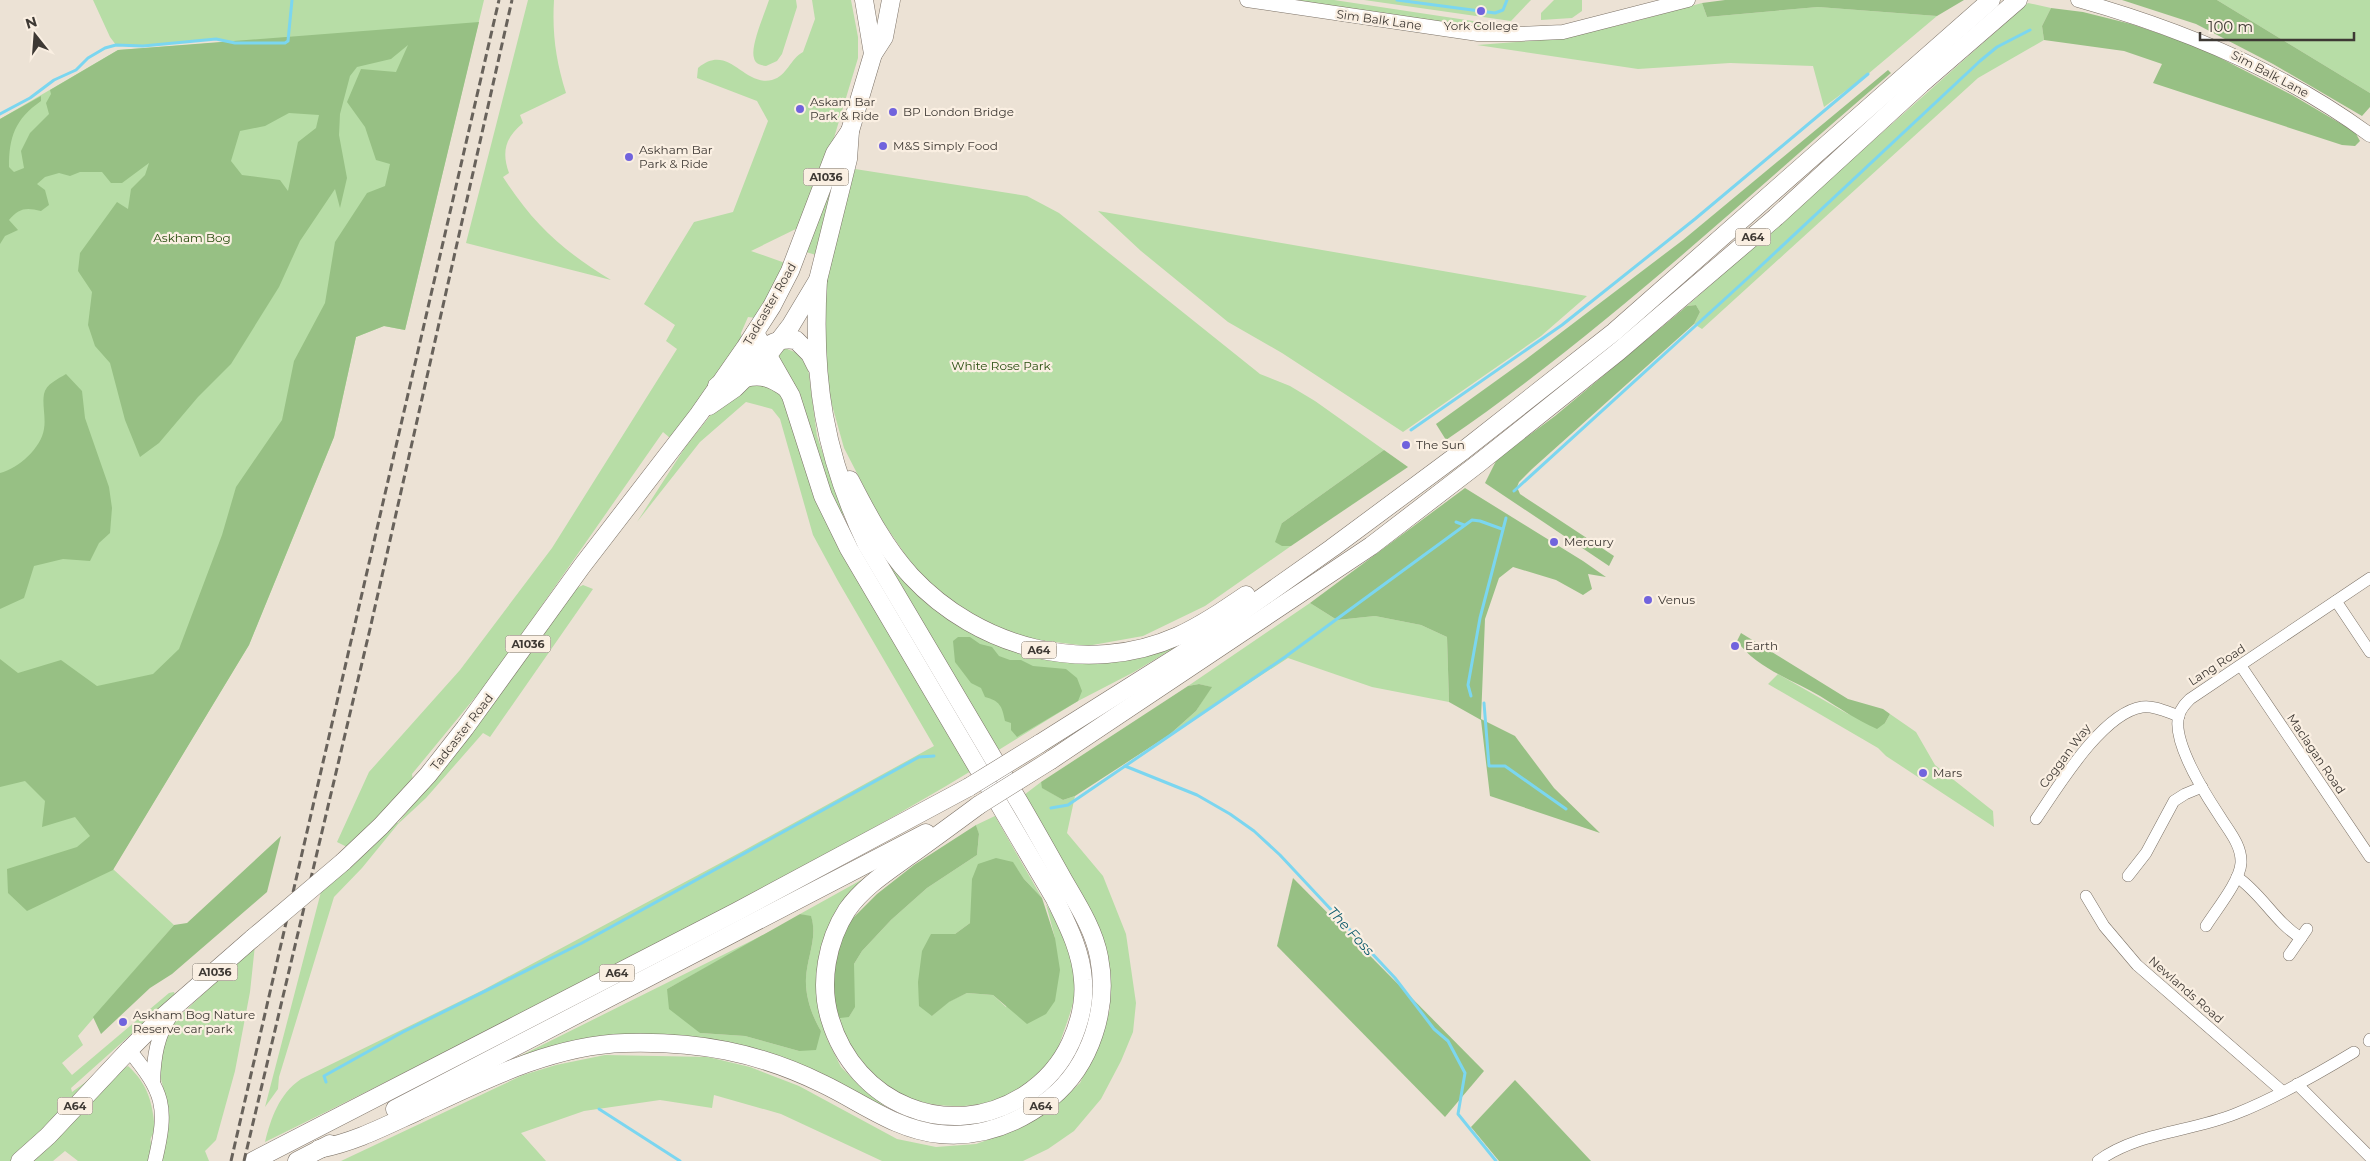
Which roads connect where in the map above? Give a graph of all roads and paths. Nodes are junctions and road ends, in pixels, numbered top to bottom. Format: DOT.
graph roads {
  1 [pos="864,0"];
  2 [pos="1247,0"];
  3 [pos="1688,0"];
  4 [pos="1991,0"];
  5 [pos="2018,0"];
  6 [pos="2078,0"];
  7 [pos="890,4"];
  8 [pos="873,54"];
  9 [pos="850,131"];
  10 [pos="2370,135"];
  11 [pos="818,280"];
  12 [pos="780,340"];
  13 [pos="762,345"];
  14 [pos="816,366"];
  15 [pos="745,378"];
  16 [pos="788,390"];
  17 [pos="699,414"];
  18 [pos="826,430"];
  19 [pos="1332,548"];
  20 [pos="2370,578"];
  21 [pos="2336,601"];
  22 [pos="2370,652"];
  23 [pos="2240,666"];
  24 [pos="2178,716"];
  25 [pos="2052,774"];
  26 [pos="2062,781"];
  27 [pos="2202,787"];
  28 [pos="980,805"];
  29 [pos="2036,819"];
  30 [pos="2370,857"];
  31 [pos="2128,876"];
  32 [pos="2237,877"];
  33 [pos="2086,896"];
  34 [pos="2206,926"];
  35 [pos="2289,955"];
  36 [pos="177,1006"];
  37 [pos="129,1050"];
  38 [pos="2354,1052"];
  39 [pos="154,1081"];
  40 [pos="2297,1084"];
  41 [pos="2282,1091"];
  42 [pos="319,1149"];
  43 [pos="2370,1157"];
  44 [pos="258,1158"];
  45 [pos="20,1161"];
  46 [pos="155,1161"];
  47 [pos="297,1161"];
  48 [pos="2098,1161"];
  1 -- 8 [label="main road, Tadcaster Road / A1036"];
  2 -- 3 [label="street, Sim Balk Lane"];
  4 -- 19 [label="main road, A64"];
  5 -- 28 [label="main road, A64, bridge"];
  6 -- 10 [label="street, Sim Balk Lane"];
  7 -- 8 [label="main road, Tadcaster Road / A1036"];
  8 -- 9 [label="main road, Tadcaster Road / A1036"];
  9 -- 11 [label="main road, Tadcaster Road / A1036"];
  9 -- 13 [label="main road, Tadcaster Road / A1036"];
  11 -- 12 [label="main road, Tadcaster Road / A1036"];
  11 -- 14 [label="main road, A64"];
  12 -- 13 [label="main road"];
  12 -- 14 [label="main road, A64"];
  13 -- 15 [label="main road, Tadcaster Road / A1036"];
  13 -- 16 [label="main road, A64"];
  13 -- 17 [label="main road, Tadcaster Road / A1036"];
  14 -- 18 [label="main road, A64"];
  15 -- 16 [label="main road"];
  15 -- 17 [label="main road, Tadcaster Road / A1036"];
  16 -- 28 [label="main road, A64"];
  17 -- 36 [label="main road, Tadcaster Road / A1036, bridge"];
  18 -- 19 [label="main road, A64"];
  18 -- 42 [label="main road, A64"];
  19 -- 44 [label="main road, A64, bridge"];
  20 -- 21 [label="street, Lang Road"];
  21 -- 22 [label="street"];
  21 -- 23 [label="street, Lang Road"];
  23 -- 24 [label="street, Lang Road"];
  23 -- 30 [label="street, Maclagan Road"];
  24 -- 26 [label="street, Coggan Way"];
  24 -- 27 [label="street"];
  25 -- 26 [label="street"];
  26 -- 29 [label="street, Coggan Way"];
  27 -- 31 [label="street"];
  27 -- 32 [label="street"];
  28 -- 42 [label="main road, A64"];
  32 -- 34 [label="street"];
  32 -- 35 [label="street"];
  33 -- 41 [label="street, Newlands Road"];
  36 -- 37 [label="main road, Tadcaster Road / A1036"];
  36 -- 39 [label="street, Tadcaster Road"];
  37 -- 39 [label="street, Tadcaster Road"];
  37 -- 45 [label="main road, A64"];
  38 -- 40 [label="street"];
  39 -- 46 [label="street, Tadcaster Road"];
  40 -- 41 [label="street"];
  40 -- 43 [label="street"];
  41 -- 48 [label="street"];
  42 -- 47 [label="main road, A64"];
}
